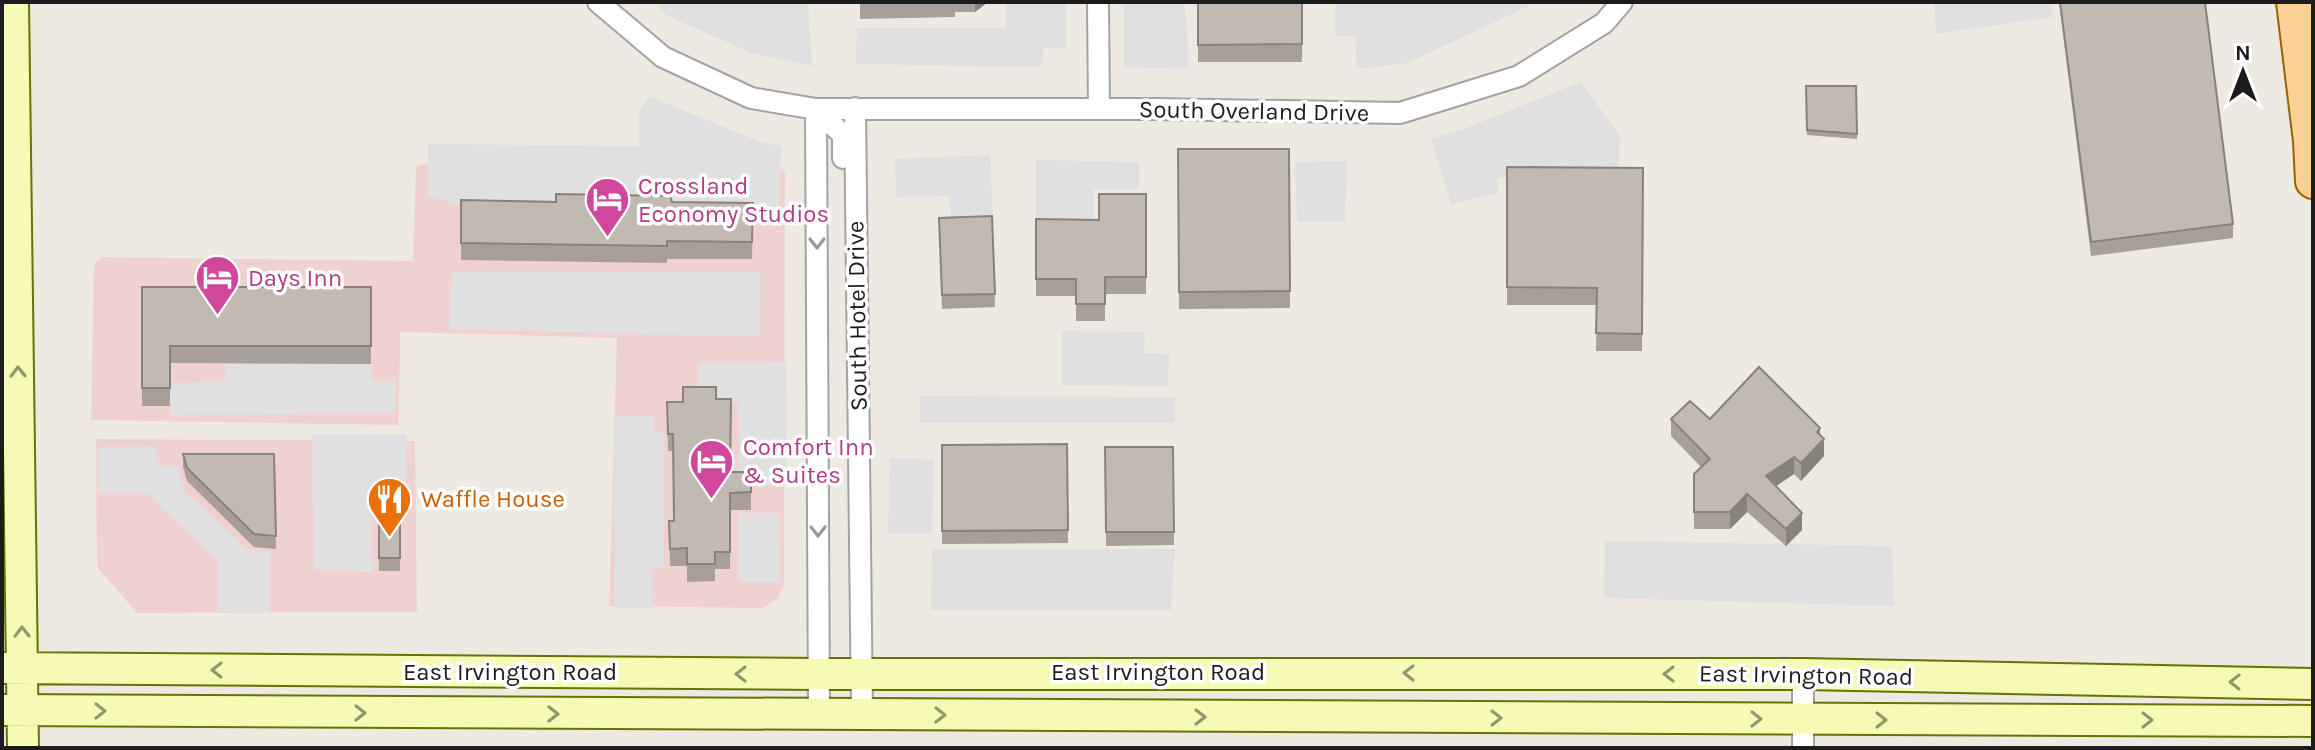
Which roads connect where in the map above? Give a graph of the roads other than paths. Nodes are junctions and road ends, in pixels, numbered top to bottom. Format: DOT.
graph roads {
  1 [pos="598,2"];
  2 [pos="1098,2"];
  3 [pos="1622,2"];
  4 [pos="2294,2"];
  5 [pos="12,7"];
  6 [pos="855,108"];
  7 [pos="816,109"];
  8 [pos="1099,109"];
  9 [pos="2313,181"];
  10 [pos="857,289"];
  11 [pos="12,668"];
  12 [pos="819,674"];
  13 [pos="861,674"];
  14 [pos="1803,674"];
  15 [pos="2313,684"];
  16 [pos="12,710"];
  17 [pos="819,714"];
  18 [pos="862,715"];
  19 [pos="2313,721"];
  20 [pos="1803,734"];
  21 [pos="23,748"];
  1 -- 7 [label="street, South Overland Drive"];
  2 -- 8 [label="street"];
  3 -- 8 [label="street, South Overland Drive"];
  4 -- 9 [label="main road"];
  11 -- 5 [label="main road, one-way"];
  6 -- 7 [label="street, South Overland Drive"];
  6 -- 8 [label="street, South Overland Drive"];
  6 -- 10 [label="street, South Hotel Drive"];
  7 -- 10 [label="street"];
  7 -- 12 [label="street, South Hotel Drive, one-way"];
  10 -- 13 [label="street, South Hotel Drive"];
  12 -- 11 [label="main road, East Irvington Road, one-way"];
  11 -- 16 [label="main road"];
  12 -- 13 [label="main road, East Irvington Road"];
  12 -- 17 [label="street, South Hotel Drive"];
  14 -- 13 [label="main road, East Irvington Road, one-way"];
  13 -- 18 [label="street, South Hotel Drive"];
  15 -- 14 [label="main road, East Irvington Road, one-way"];
  14 -- 20 [label="street"];
  16 -- 17 [label="main road, East Irvington Road, one-way"];
  16 -- 21 [label="main road"];
  17 -- 18 [label="main road, East Irvington Road"];
  18 -- 20 [label="main road, East Irvington Road, one-way"];
  20 -- 19 [label="main road, East Irvington Road, one-way"];
}
